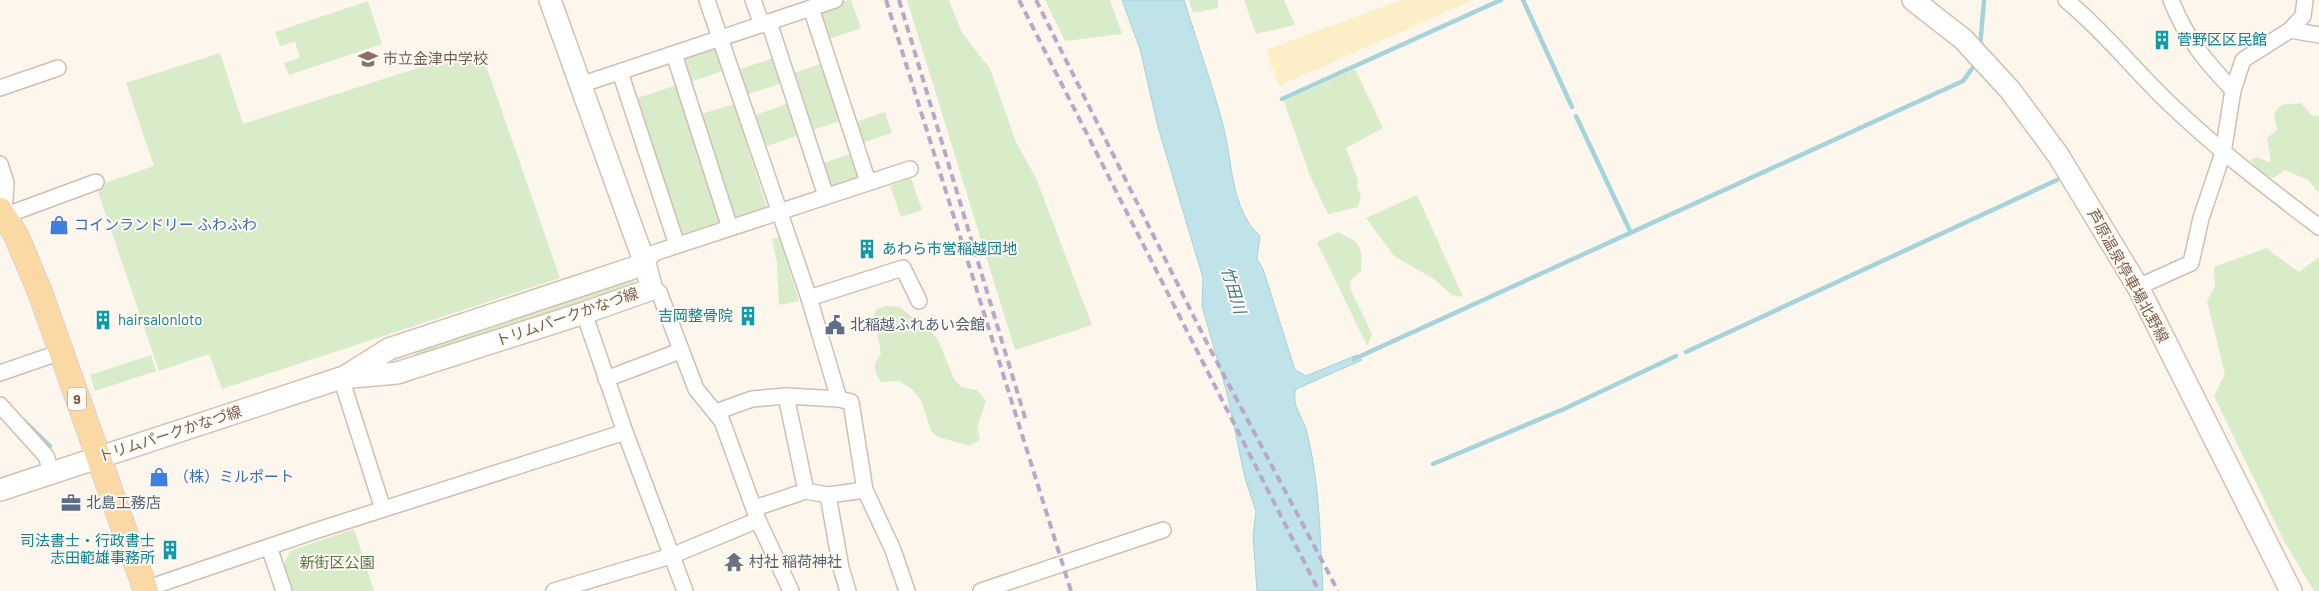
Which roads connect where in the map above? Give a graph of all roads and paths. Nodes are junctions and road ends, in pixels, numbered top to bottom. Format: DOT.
graph roads {
  1 [pos="550,0"];
  2 [pos="708,0"];
  3 [pos="753,0"];
  4 [pos="835,0"];
  5 [pos="1913,0"];
  6 [pos="2066,0"];
  7 [pos="2171,0"];
  8 [pos="2305,0"];
  9 [pos="804,6"];
  10 [pos="766,23"];
  11 [pos="2290,30"];
  12 [pos="2319,35"];
  13 [pos="720,39"];
  14 [pos="674,54"];
  15 [pos="58,68"];
  16 [pos="620,72"];
  17 [pos="580,85"];
  18 [pos="0,88"];
  19 [pos="2233,90"];
  20 [pos="2223,153"];
  21 [pos="0,164"];
  22 [pos="910,169"];
  23 [pos="96,182"];
  24 [pos="868,182"];
  25 [pos="826,196"];
  26 [pos="778,212"];
  27 [pos="2,213"];
  28 [pos="2319,227"];
  29 [pos="730,228"];
  30 [pos="677,245"];
  31 [pos="645,264"];
  32 [pos="2138,287"];
  33 [pos="652,288"];
  34 [pos="808,298"];
  35 [pos="919,301"];
  36 [pos="584,313"];
  37 [pos="680,351"];
  38 [pos="61,352"];
  39 [pos="0,373"];
  40 [pos="341,378"];
  41 [pos="606,378"];
  42 [pos="786,396"];
  43 [pos="839,399"];
  44 [pos="0,405"];
  45 [pos="716,412"];
  46 [pos="625,432"];
  47 [pos="97,457"];
  48 [pos="52,473"];
  49 [pos="0,490"];
  50 [pos="865,490"];
  51 [pos="806,491"];
  52 [pos="828,495"];
  53 [pos="382,509"];
  54 [pos="757,514"];
  55 [pos="1163,530"];
  56 [pos="269,547"];
  57 [pos="671,556"];
  58 [pos="586,586"];
  59 [pos="146,590"];
  60 [pos="284,591"];
  61 [pos="554,591"];
  62 [pos="685,591"];
  63 [pos="791,591"];
  64 [pos="848,591"];
  65 [pos="907,591"];
  66 [pos="981,591"];
  67 [pos="2291,591"];
  1 -- 17 [label="main road, トリムパークかなづ線"];
  2 -- 13 [label="street"];
  3 -- 10 [label="street"];
  4 -- 9 [label="street"];
  5 -- 32 [label="main road, 芦原温泉停車場北野線"];
  6 -- 20 [label="street"];
  7 -- 19 [label="street"];
  8 -- 11 [label="street"];
  9 -- 10 [label="street"];
  9 -- 24 [label="street"];
  10 -- 13 [label="street"];
  10 -- 25 [label="street"];
  11 -- 12 [label="street"];
  11 -- 19 [label="street"];
  13 -- 14 [label="street"];
  13 -- 26 [label="street"];
  14 -- 16 [label="street"];
  14 -- 29 [label="street"];
  15 -- 18 [label="street"];
  16 -- 17 [label="street"];
  16 -- 30 [label="street"];
  17 -- 31 [label="main road, トリムパークかなづ線"];
  19 -- 20 [label="street"];
  20 -- 28 [label="street"];
  20 -- 32 [label="street"];
  21 -- 27 [label="street"];
  22 -- 24 [label="street"];
  23 -- 27 [label="street"];
  24 -- 25 [label="street"];
  25 -- 26 [label="street"];
  26 -- 29 [label="street"];
  26 -- 34 [label="street"];
  27 -- 38 [label="main road, 9"];
  29 -- 30 [label="street"];
  30 -- 31 [label="street"];
  31 -- 33 [label="main road, トリムパークかなづ線"];
  31 -- 40 [label="main road, トリムパークかなづ線"];
  32 -- 67 [label="main road, 芦原温泉停車場北野線"];
  33 -- 36 [label="main road, トリムパークかなづ線"];
  33 -- 37 [label="street"];
  34 -- 35 [label="street"];
  34 -- 43 [label="street"];
  36 -- 40 [label="main road, トリムパークかなづ線"];
  36 -- 41 [label="street"];
  37 -- 41 [label="street"];
  37 -- 45 [label="street"];
  38 -- 39 [label="street"];
  38 -- 47 [label="main road, 9"];
  40 -- 47 [label="main road, トリムパークかなづ線"];
  40 -- 53 [label="street"];
  41 -- 46 [label="street"];
  42 -- 43 [label="street"];
  42 -- 45 [label="street"];
  42 -- 51 [label="street"];
  43 -- 50 [label="street"];
  44 -- 48 [label="street"];
  45 -- 54 [label="street"];
  46 -- 53 [label="street"];
  46 -- 57 [label="street"];
  47 -- 48 [label="main road, トリムパークかなづ線"];
  47 -- 59 [label="main road, 9"];
  48 -- 49 [label="main road, トリムパークかなづ線"];
  50 -- 52 [label="street"];
  50 -- 65 [label="street"];
  51 -- 52 [label="street"];
  51 -- 54 [label="street"];
  52 -- 64 [label="street"];
  53 -- 56 [label="street"];
  54 -- 57 [label="street"];
  54 -- 63 [label="street"];
  55 -- 66 [label="street"];
  56 -- 59 [label="street"];
  56 -- 60 [label="street"];
  57 -- 58 [label="street"];
  57 -- 62 [label="street"];
  58 -- 61 [label="street"];
}
